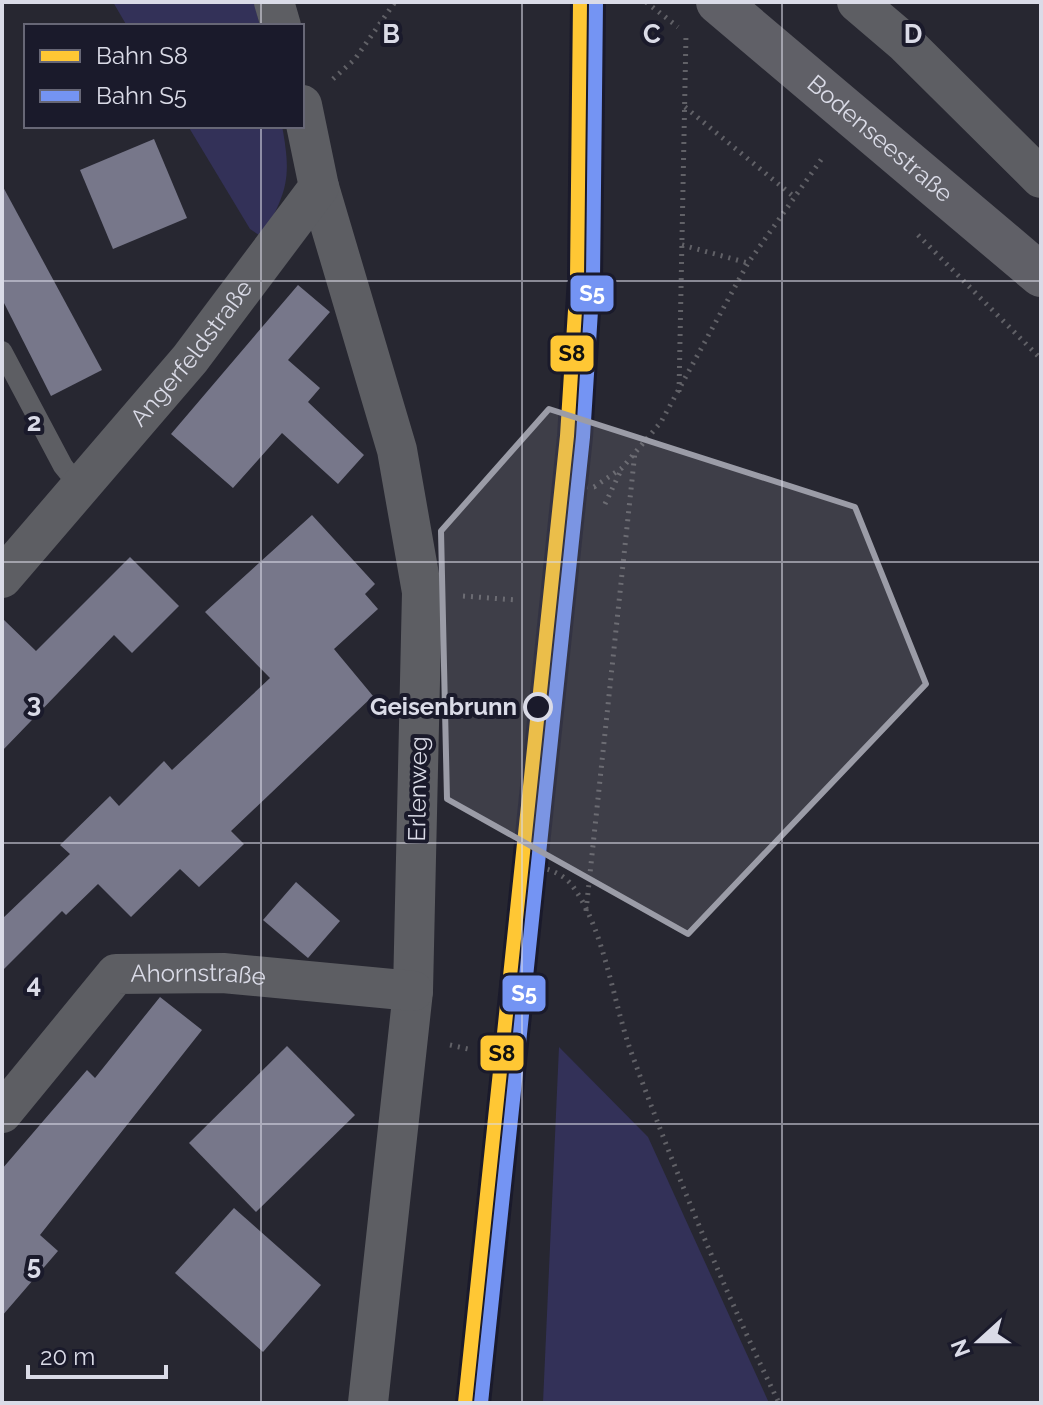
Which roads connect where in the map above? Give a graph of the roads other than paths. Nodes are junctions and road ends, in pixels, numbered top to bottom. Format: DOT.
graph roads {
  1 [pos="274,2"];
  2 [pos="718,2"];
  3 [pos="857,2"];
  4 [pos="280,24"];
  5 [pos="304,115"];
  6 [pos="1041,178"];
  7 [pos="319,187"];
  8 [pos="1041,275"];
  9 [pos="2,351"];
  10 [pos="80,487"];
  11 [pos="2,578"];
  12 [pos="413,991"];
  13 [pos="2,1113"];
  14 [pos="368,1403"];
  1 -- 4 [label="street"];
  2 -- 8 [label="main road, Bodenseestraße"];
  3 -- 6 [label="street"];
  5 -- 7 [label="street"];
  7 -- 10 [label="street, Angerfeldstraße"];
  7 -- 12 [label="street, Erlenweg"];
  9 -- 10 [label="lane"];
  10 -- 11 [label="street, Angerfeldstraße"];
  12 -- 13 [label="street, Ahornstraße"];
  12 -- 14 [label="street, Erlenweg"];
}
